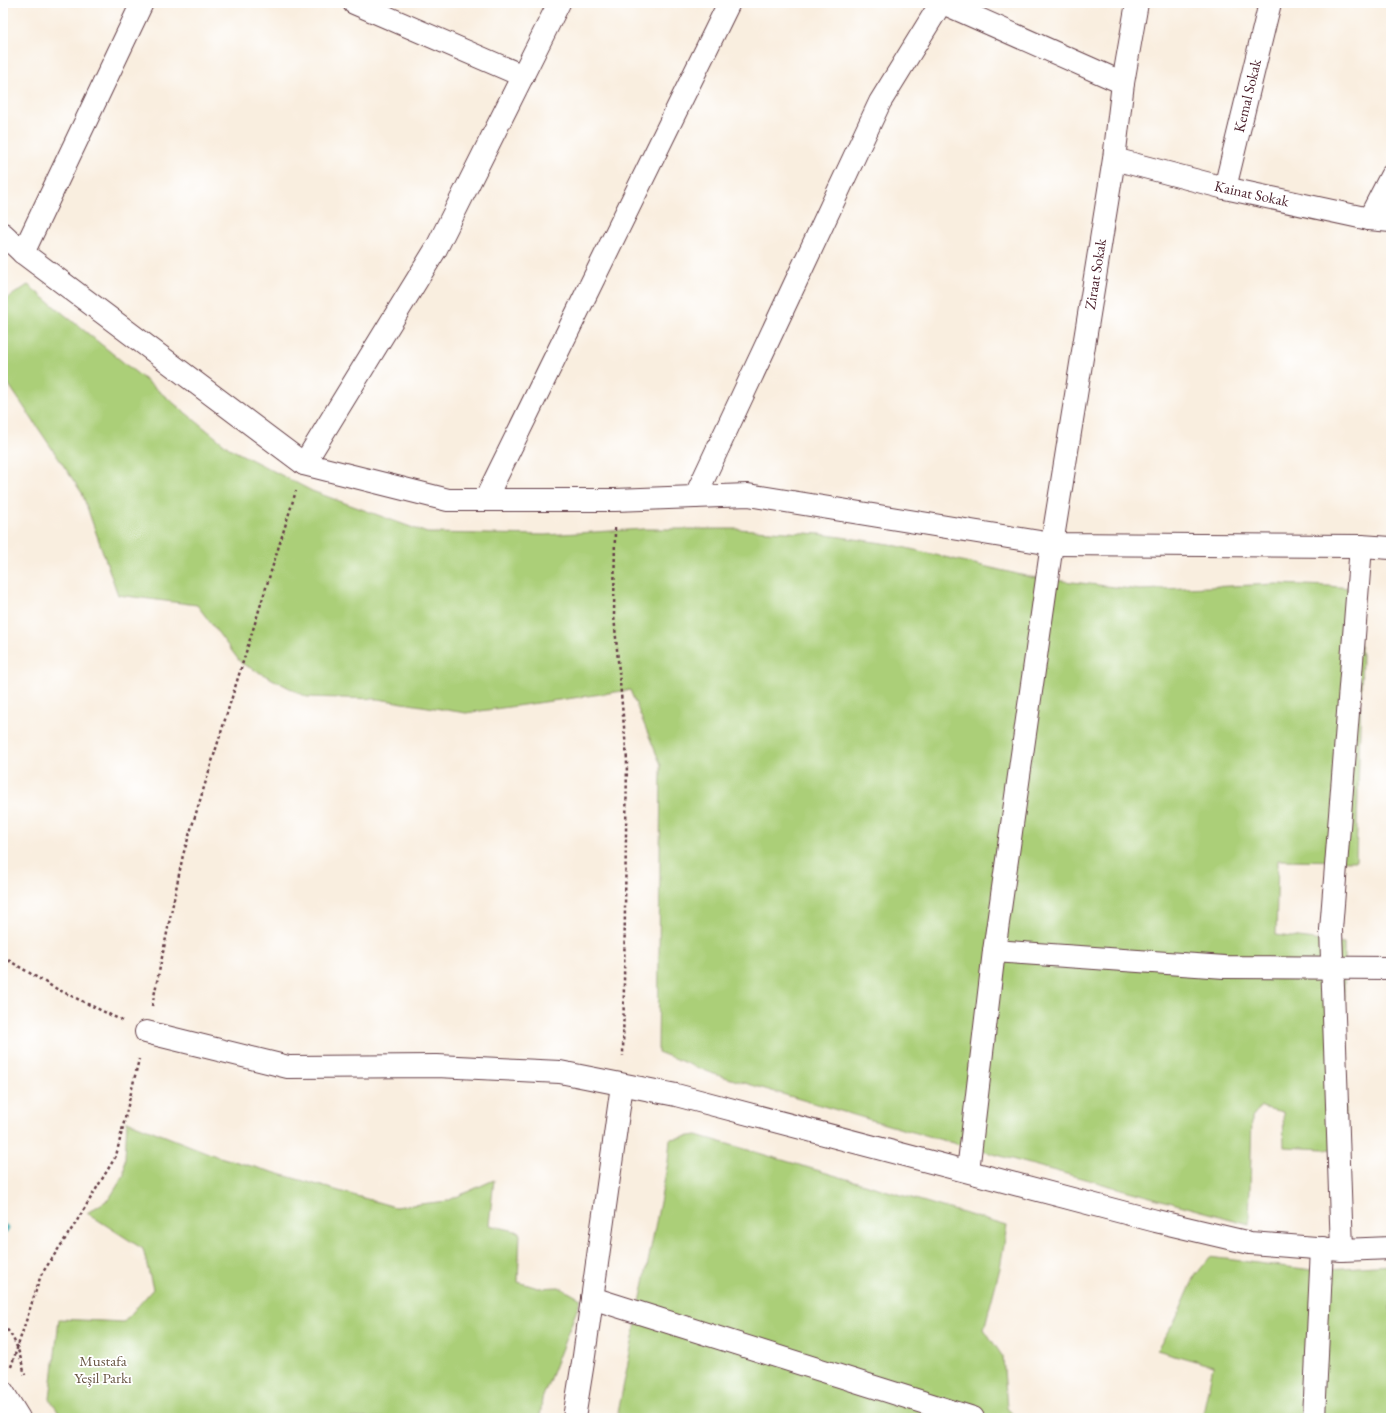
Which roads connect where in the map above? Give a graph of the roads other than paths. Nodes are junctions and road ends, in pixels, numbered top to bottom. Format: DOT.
graph roads {
  1 [pos="142,3"];
  2 [pos="354,3"];
  3 [pos="559,3"];
  4 [pos="729,3"];
  5 [pos="942,3"];
  6 [pos="1137,3"];
  7 [pos="1270,3"];
  8 [pos="523,76"];
  9 [pos="1123,83"];
  10 [pos="1114,159"];
  11 [pos="1391,176"];
  12 [pos="1225,188"];
  13 [pos="1369,219"];
  14 [pos="1391,220"];
  15 [pos="3,234"];
  16 [pos="23,253"];
  17 [pos="304,464"];
  18 [pos="695,497"];
  19 [pos="485,500"];
  20 [pos="1052,544"];
  21 [pos="1360,546"];
  22 [pos="1391,548"];
  23 [pos="994,951"];
  24 [pos="1332,968"];
  25 [pos="1391,968"];
  26 [pos="146,1032"];
  27 [pos="622,1085"];
  28 [pos="968,1172"];
  29 [pos="1391,1248"];
  30 [pos="1332,1249"];
  31 [pos="592,1298"];
  32 [pos="3,1392"];
  33 [pos="19,1418"];
  34 [pos="574,1418"];
  35 [pos="973,1418"];
  36 [pos="1314,1418"];
  1 -- 16 [label="street"];
  2 -- 8 [label="street"];
  3 -- 8 [label="street"];
  4 -- 19 [label="street"];
  5 -- 9 [label="street"];
  5 -- 18 [label="street"];
  6 -- 9 [label="street, Ziraat Sokak"];
  7 -- 12 [label="street, Kemal Sokak"];
  8 -- 17 [label="street"];
  9 -- 10 [label="street, Ziraat Sokak"];
  10 -- 12 [label="street, Kainat Sokak"];
  10 -- 20 [label="street, Ziraat Sokak"];
  11 -- 13 [label="street"];
  12 -- 13 [label="street, Kainat Sokak"];
  13 -- 14 [label="street, Kainat Sokak"];
  15 -- 16 [label="street"];
  16 -- 17 [label="street"];
  17 -- 19 [label="street"];
  18 -- 19 [label="street"];
  18 -- 20 [label="street"];
  20 -- 21 [label="street"];
  20 -- 23 [label="street, Ziraat Sokak"];
  21 -- 22 [label="street"];
  21 -- 24 [label="street"];
  23 -- 24 [label="street"];
  23 -- 28 [label="street, Ziraat Sokak"];
  24 -- 25 [label="street"];
  24 -- 30 [label="street"];
  26 -- 27 [label="street"];
  27 -- 28 [label="street"];
  27 -- 31 [label="street"];
  28 -- 30 [label="street"];
  29 -- 30 [label="street"];
  30 -- 36 [label="street"];
  31 -- 34 [label="street"];
  31 -- 35 [label="street"];
  32 -- 33 [label="street"];
}
